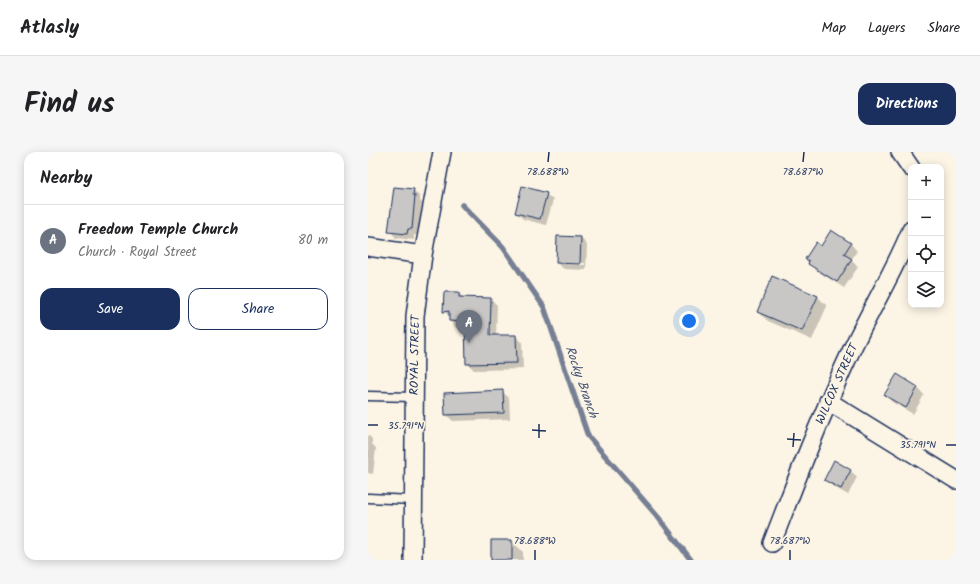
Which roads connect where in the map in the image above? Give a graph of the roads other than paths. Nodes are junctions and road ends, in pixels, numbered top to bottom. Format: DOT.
graph roads {
  1 [pos="442,152"];
  2 [pos="900,152"];
  3 [pos="908,164"];
  4 [pos="908,236"];
  5 [pos="368,247"];
  6 [pos="423,254"];
  7 [pos="368,396"];
  8 [pos="414,397"];
  9 [pos="828,401"];
  10 [pos="956,480"];
  11 [pos="368,498"];
  12 [pos="413,500"];
  13 [pos="772,543"];
  14 [pos="413,560"];
  1 -- 6 [label="street, ROYAL STREET"];
  2 -- 3 [label="street"];
  4 -- 9 [label="street, WILCOX STREET"];
  5 -- 6 [label="street"];
  6 -- 8 [label="street, ROYAL STREET"];
  7 -- 8 [label="lane"];
  8 -- 12 [label="street, ROYAL STREET"];
  9 -- 10 [label="street"];
  9 -- 13 [label="street, WILCOX STREET"];
  11 -- 12 [label="lane"];
  12 -- 14 [label="street, ROYAL STREET"];
}
